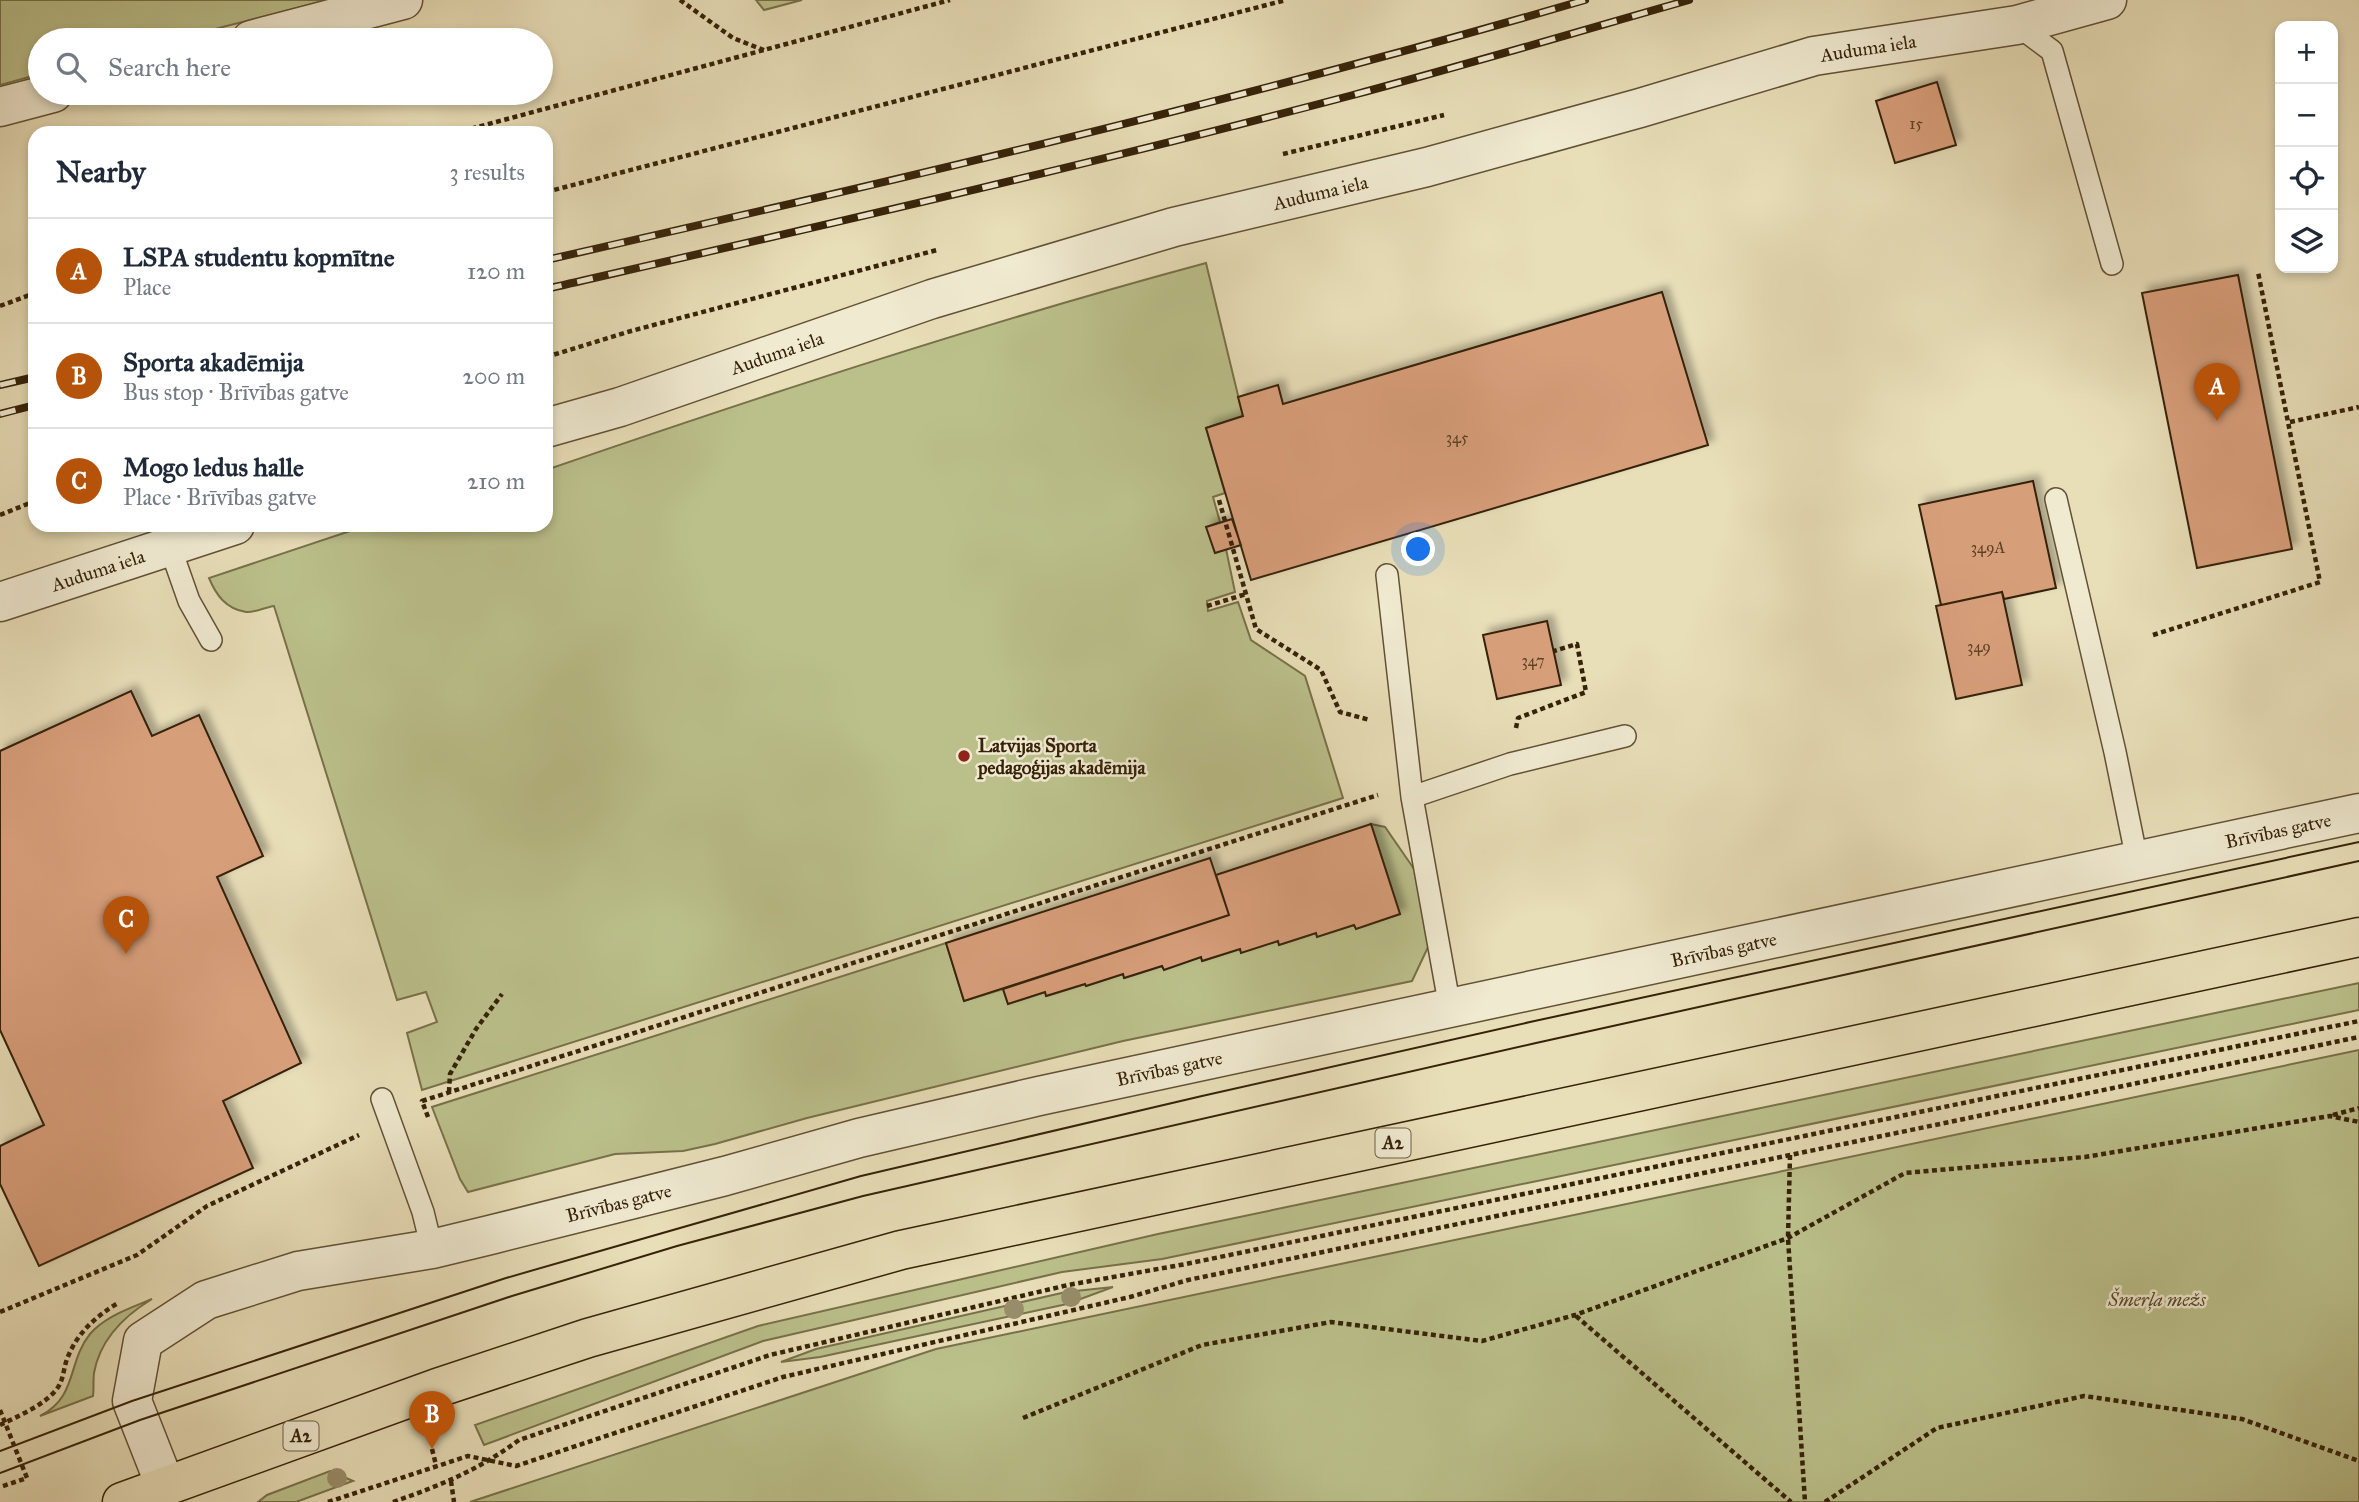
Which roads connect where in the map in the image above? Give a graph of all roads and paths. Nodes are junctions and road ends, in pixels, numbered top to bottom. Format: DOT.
graph roads {
  1 [pos="403,0"];
  2 [pos="680,0"];
  3 [pos="950,0"];
  4 [pos="1286,0"];
  5 [pos="2107,0"];
  6 [pos="2017,25"];
  7 [pos="297,28"];
  8 [pos="766,51"];
  9 [pos="28,100"];
  10 [pos="0,107"];
  11 [pos="482,126"];
  12 [pos="553,190"];
  13 [pos="2112,264"];
  14 [pos="2258,272"];
  15 [pos="28,296"];
  16 [pos="0,306"];
  17 [pos="2359,407"];
  18 [pos="2290,422"];
  19 [pos="553,426"];
  20 [pos="2056,499"];
  21 [pos="1219,500"];
  22 [pos="28,504"];
  23 [pos="0,515"];
  24 [pos="214,532"];
  25 [pos="170,547"];
  26 [pos="1387,575"];
  27 [pos="1246,594"];
  28 [pos="0,602"];
  29 [pos="1207,606"];
  30 [pos="2153,635"];
  31 [pos="211,640"];
  32 [pos="1553,651"];
  33 [pos="1405,731"];
  34 [pos="1625,736"];
  35 [pos="1510,764"];
  36 [pos="1411,791"];
  37 [pos="2359,813"];
  38 [pos="2137,860"];
  39 [pos="2359,937"];
  40 [pos="502,994"];
  41 [pos="1450,1008"];
  42 [pos="2359,1021"];
  43 [pos="2359,1037"];
  44 [pos="449,1092"];
  45 [pos="382,1099"];
  46 [pos="2359,1108"];
  47 [pos="2330,1115"];
  48 [pos="390,1122"];
  49 [pos="2359,1122"];
  50 [pos="431,1127"];
  51 [pos="1790,1155"];
  52 [pos="1788,1238"];
  53 [pos="432,1249"];
  54 [pos="0,1312"];
  55 [pos="1575,1315"];
  56 [pos="0,1410"];
  57 [pos="1023,1418"];
  58 [pos="3,1424"];
  59 [pos="432,1449"];
  60 [pos="2359,1461"];
  61 [pos="490,1462"];
  62 [pos="436,1465"];
  63 [pos="451,1481"];
  64 [pos="164,1485"];
  65 [pos="0,1488"];
  66 [pos="122,1502"];
  67 [pos="327,1502"];
  68 [pos="393,1502"];
  69 [pos="454,1502"];
  70 [pos="1791,1502"];
  71 [pos="1805,1502"];
  72 [pos="1825,1502"];
  1 -- 7 [label="street"];
  2 -- 8 [label="path"];
  3 -- 8 [label="path"];
  4 -- 12 [label="path"];
  5 -- 6 [label="street, Auduma iela"];
  6 -- 13 [label="lane"];
  6 -- 19 [label="street, Auduma iela"];
  8 -- 11 [label="path"];
  9 -- 10 [label="street"];
  14 -- 18 [label="path"];
  15 -- 16 [label="path"];
  17 -- 18 [label="path"];
  18 -- 30 [label="path"];
  20 -- 38 [label="lane"];
  21 -- 27 [label="path"];
  22 -- 23 [label="path"];
  24 -- 25 [label="street, Auduma iela"];
  25 -- 28 [label="street, Auduma iela"];
  25 -- 31 [label="lane"];
  26 -- 33 [label="lane"];
  27 -- 29 [label="path"];
  27 -- 33 [label="path"];
  32 -- 35 [label="path"];
  33 -- 36 [label="lane"];
  34 -- 35 [label="lane"];
  35 -- 36 [label="lane"];
  36 -- 41 [label="lane"];
  36 -- 44 [label="path"];
  37 -- 38 [label="street, Brīvības gatve"];
  38 -- 41 [label="street, Brīvības gatve"];
  39 -- 64 [label="highway, A2"];
  40 -- 44 [label="path"];
  41 -- 53 [label="street, Brīvības gatve"];
  42 -- 61 [label="path"];
  43 -- 51 [label="path"];
  44 -- 50 [label="path"];
  45 -- 48 [label="lane"];
  46 -- 47 [label="path"];
  47 -- 49 [label="path"];
  47 -- 52 [label="path"];
  48 -- 53 [label="lane"];
  48 -- 54 [label="path"];
  51 -- 52 [label="path"];
  51 -- 61 [label="path"];
  52 -- 55 [label="path"];
  52 -- 71 [label="path"];
  53 -- 64 [label="street, Brīvības gatve"];
  55 -- 57 [label="path"];
  55 -- 70 [label="path"];
  56 -- 58 [label="path"];
  58 -- 65 [label="path"];
  59 -- 62 [label="path"];
  60 -- 72 [label="path"];
  61 -- 62 [label="path"];
  61 -- 63 [label="path"];
  62 -- 67 [label="path"];
  63 -- 68 [label="path"];
  63 -- 69 [label="path"];
  64 -- 66 [label="highway, A2"];
}
